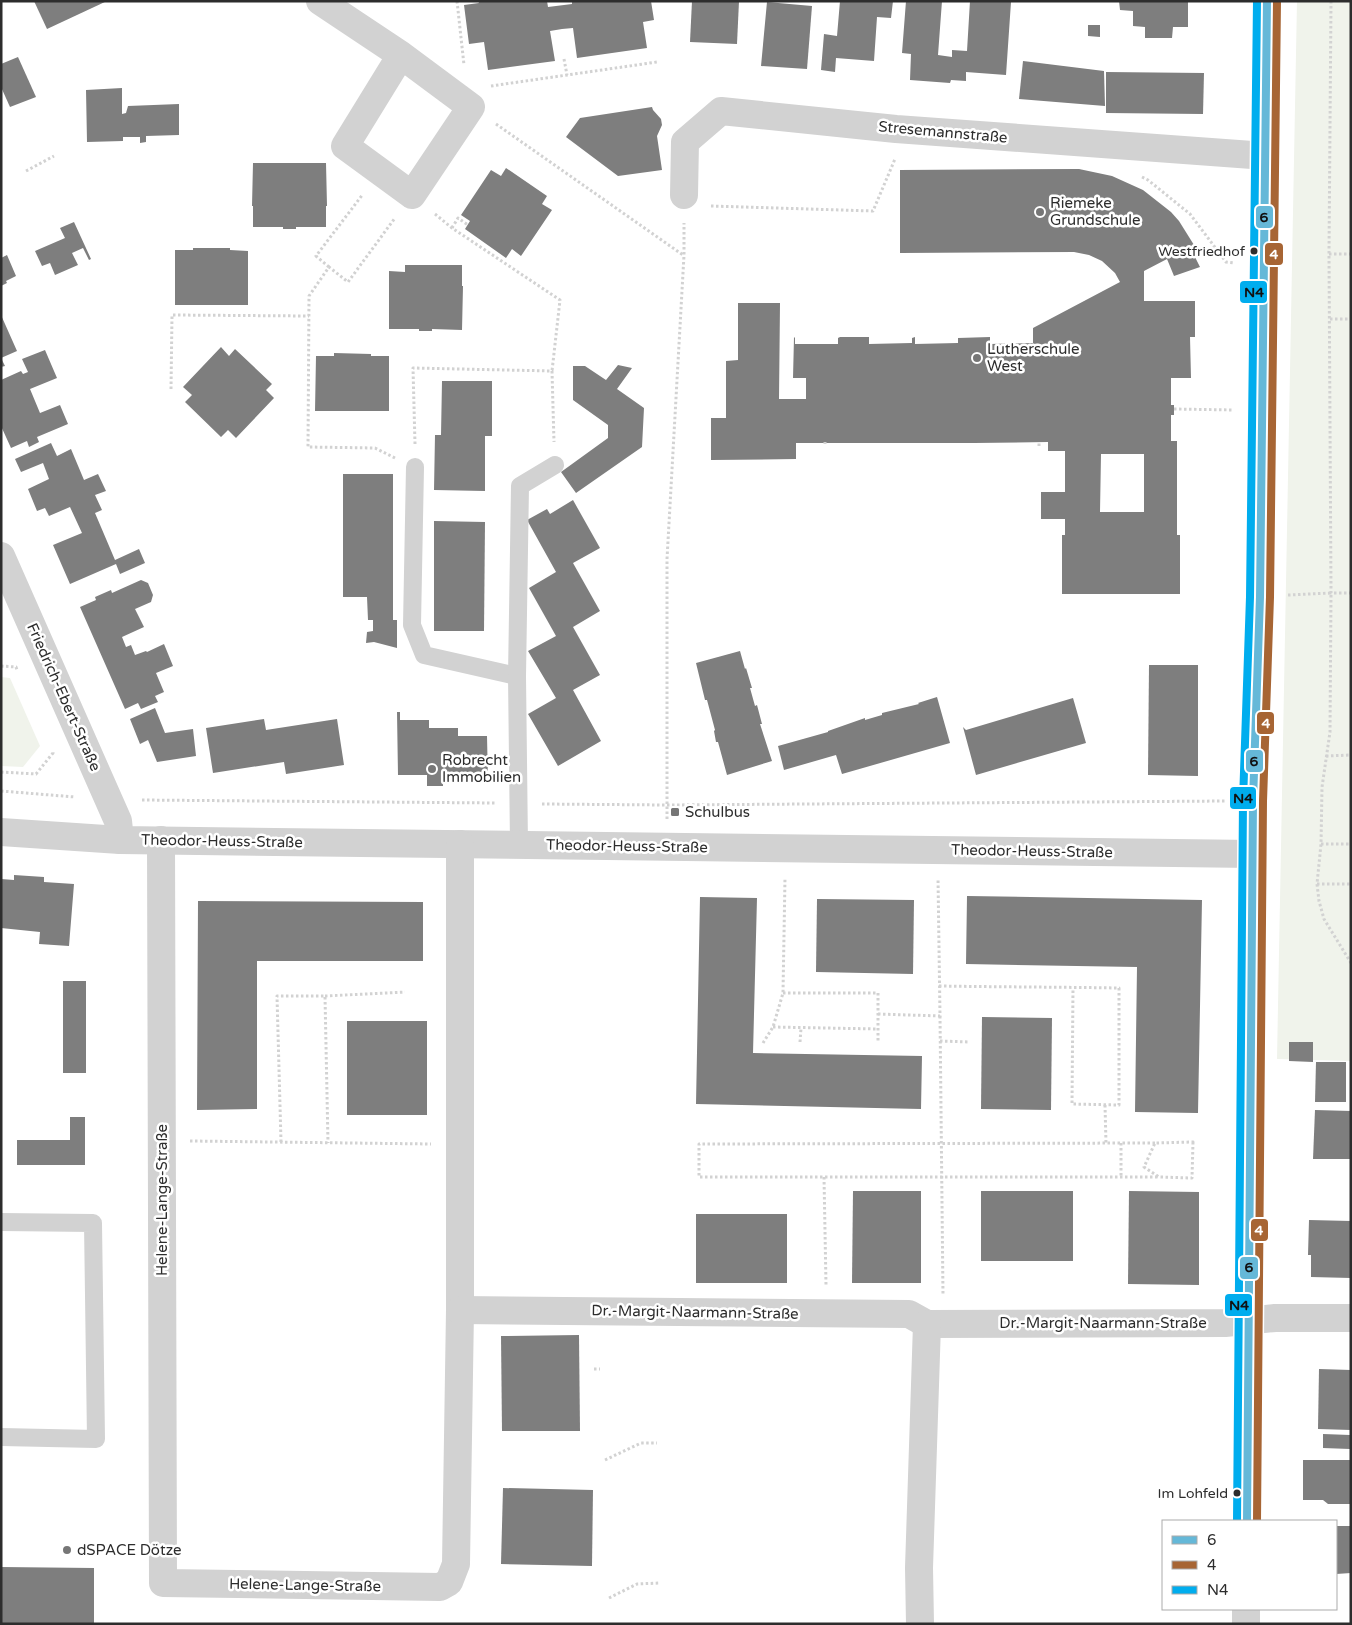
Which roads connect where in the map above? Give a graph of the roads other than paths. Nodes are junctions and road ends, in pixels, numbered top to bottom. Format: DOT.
graph roads {
  1 [pos="320,1"];
  2 [pos="1267,1"];
  3 [pos="401,55"];
  4 [pos="1266,156"];
  5 [pos="684,200"];
  6 [pos="555,465"];
  7 [pos="415,467"];
  8 [pos="1,556"];
  9 [pos="517,676"];
  10 [pos="1,832"];
  11 [pos="120,840"];
  12 [pos="161,840"];
  13 [pos="460,844"];
  14 [pos="519,844"];
  15 [pos="1253,854"];
  16 [pos="1,1222"];
  17 [pos="460,1310"];
  18 [pos="1351,1318"];
  19 [pos="1248,1320"];
  20 [pos="935,1323"];
  21 [pos="1,1437"];
  22 [pos="1247,1520"];
  23 [pos="1246,1610"];
  24 [pos="920,1624"];
  25 [pos="1246,1624"];
  1 -- 3 [label="street"];
  2 -- 4 [label="street"];
  3 -- 3 [label="street"];
  4 -- 5 [label="street, Stresemannstraße"];
  4 -- 15 [label="street"];
  6 -- 9 [label="lane"];
  7 -- 9 [label="lane"];
  8 -- 11 [label="street, Friedrich-Ebert-Straße"];
  9 -- 14 [label="lane"];
  10 -- 11 [label="street, Theodor-Heuss-Straße"];
  11 -- 12 [label="street, Theodor-Heuss-Straße"];
  12 -- 13 [label="street, Theodor-Heuss-Straße"];
  12 -- 17 [label="street, Helene-Lange-Straße"];
  13 -- 14 [label="street, Theodor-Heuss-Straße"];
  13 -- 17 [label="street, Helene-Lange-Straße"];
  14 -- 15 [label="street, Theodor-Heuss-Straße"];
  15 -- 19 [label="street"];
  16 -- 21 [label="lane"];
  17 -- 20 [label="street, Dr.-Margit-Naarmann-Straße"];
  18 -- 19 [label="street"];
  19 -- 20 [label="street, Dr.-Margit-Naarmann-Straße"];
  19 -- 22 [label="street"];
  20 -- 24 [label="street"];
  23 -- 25 [label="street"];
}
